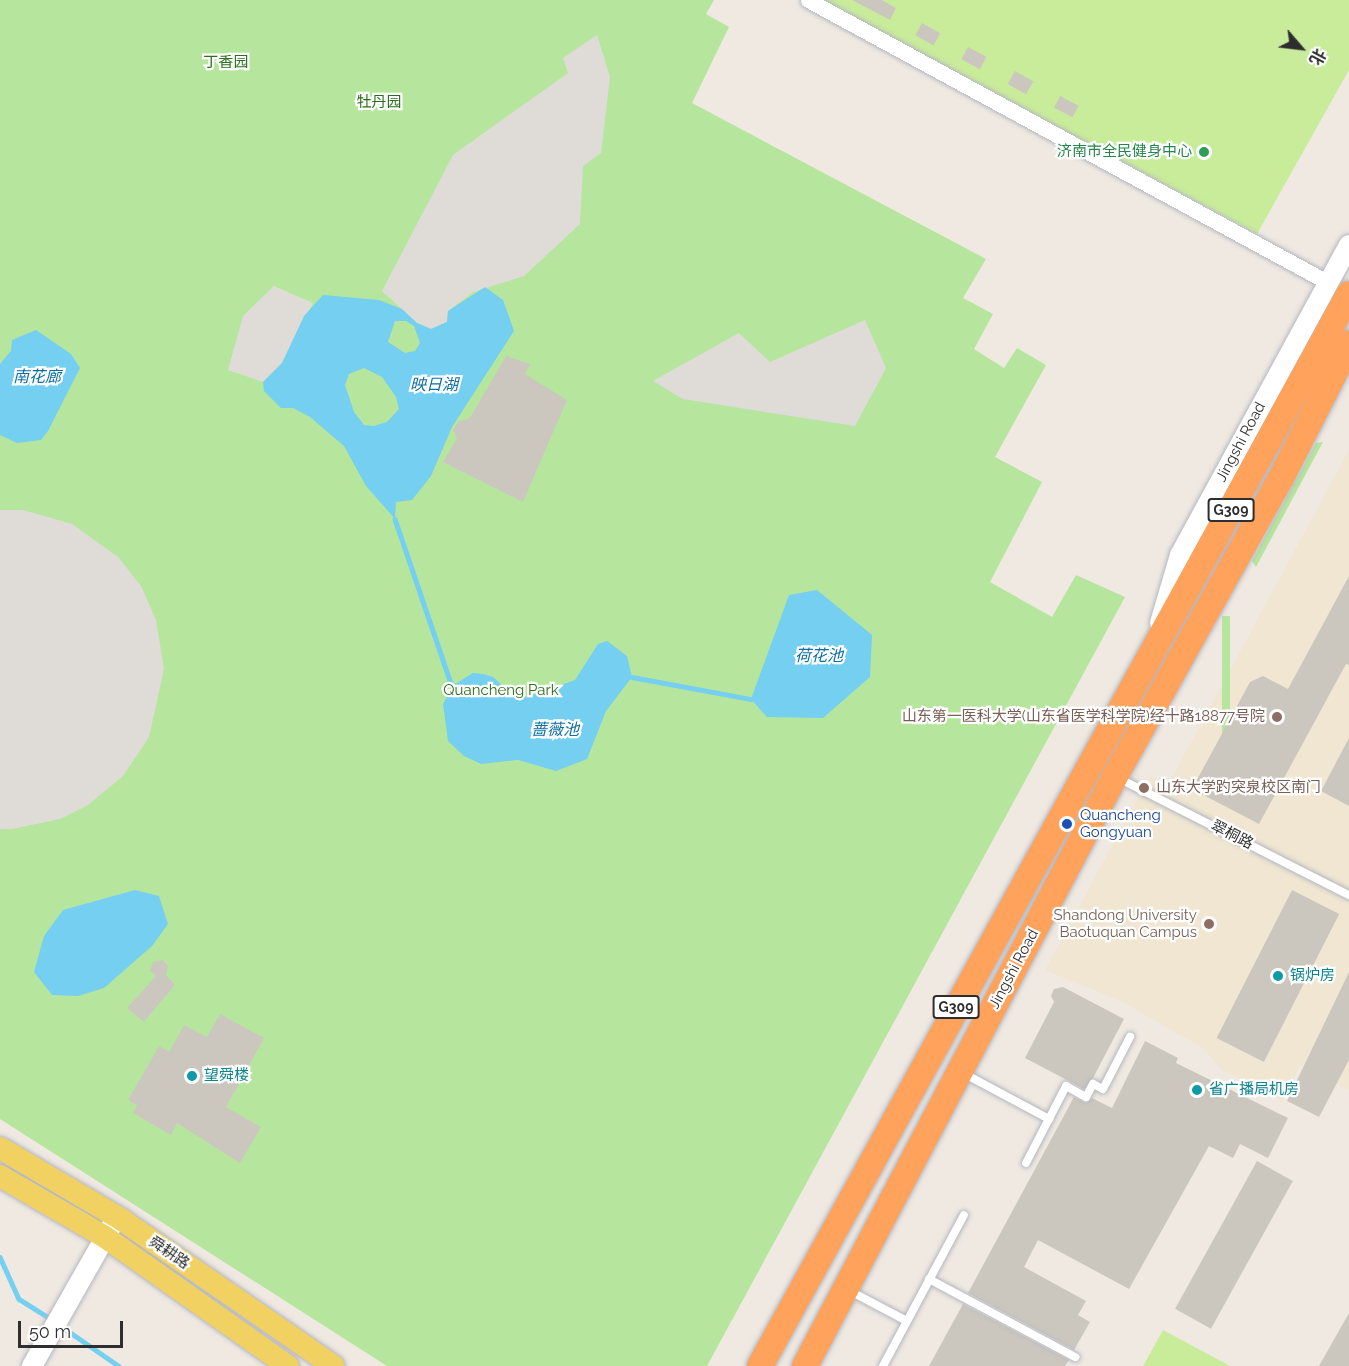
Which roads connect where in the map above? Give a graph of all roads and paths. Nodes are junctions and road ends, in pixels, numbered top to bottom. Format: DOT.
graph roads {
  1 [pos="808,0"];
  2 [pos="1349,245"];
  3 [pos="1339,288"];
  4 [pos="1349,344"];
  5 [pos="1349,371"];
  6 [pos="1280,480"];
  7 [pos="1152,647"];
  8 [pos="1115,776"];
  9 [pos="1349,895"];
  10 [pos="1130,1037"];
  11 [pos="960,1071"];
  12 [pos="1049,1119"];
  13 [pos="0,1148"];
  14 [pos="1026,1163"];
  15 [pos="0,1176"];
  16 [pos="964,1215"];
  17 [pos="116,1217"];
  18 [pos="105,1237"];
  19 [pos="929,1279"];
  20 [pos="846,1288"];
  21 [pos="907,1321"];
  22 [pos="1075,1357"];
  23 [pos="35,1360"];
  24 [pos="288,1366"];
  25 [pos="334,1366"];
  26 [pos="760,1366"];
  27 [pos="805,1366"];
  28 [pos="883,1366"];
  1 -- 3 [label="street"];
  2 -- 3 [label="main road, Jingshi Road"];
  3 -- 7 [label="highway, Jingshi Road / G309"];
  3 -- 7 [label="main road, Jingshi Road"];
  4 -- 6 [label="highway, Jingshi Road / G309"];
  5 -- 6 [label="main road, Jingshi Road"];
  6 -- 8 [label="highway, Jingshi Road / G309"];
  7 -- 26 [label="highway, Jingshi Road / G309"];
  8 -- 9 [label="lane, 翠桐路"];
  8 -- 11 [label="highway, Jingshi Road / G309"];
  10 -- 12 [label="lane"];
  11 -- 12 [label="lane"];
  11 -- 20 [label="highway, Jingshi Road / G309"];
  12 -- 14 [label="lane"];
  13 -- 17 [label="main road, 舜耕路"];
  15 -- 18 [label="main road, 舜耕路"];
  16 -- 19 [label="lane"];
  17 -- 18 [label="main road"];
  17 -- 25 [label="main road, 舜耕路"];
  18 -- 23 [label="main road"];
  18 -- 24 [label="main road, 舜耕路"];
  19 -- 21 [label="lane"];
  19 -- 22 [label="lane"];
  20 -- 21 [label="lane"];
  20 -- 27 [label="highway, Jingshi Road / G309"];
  21 -- 28 [label="lane"];
}
